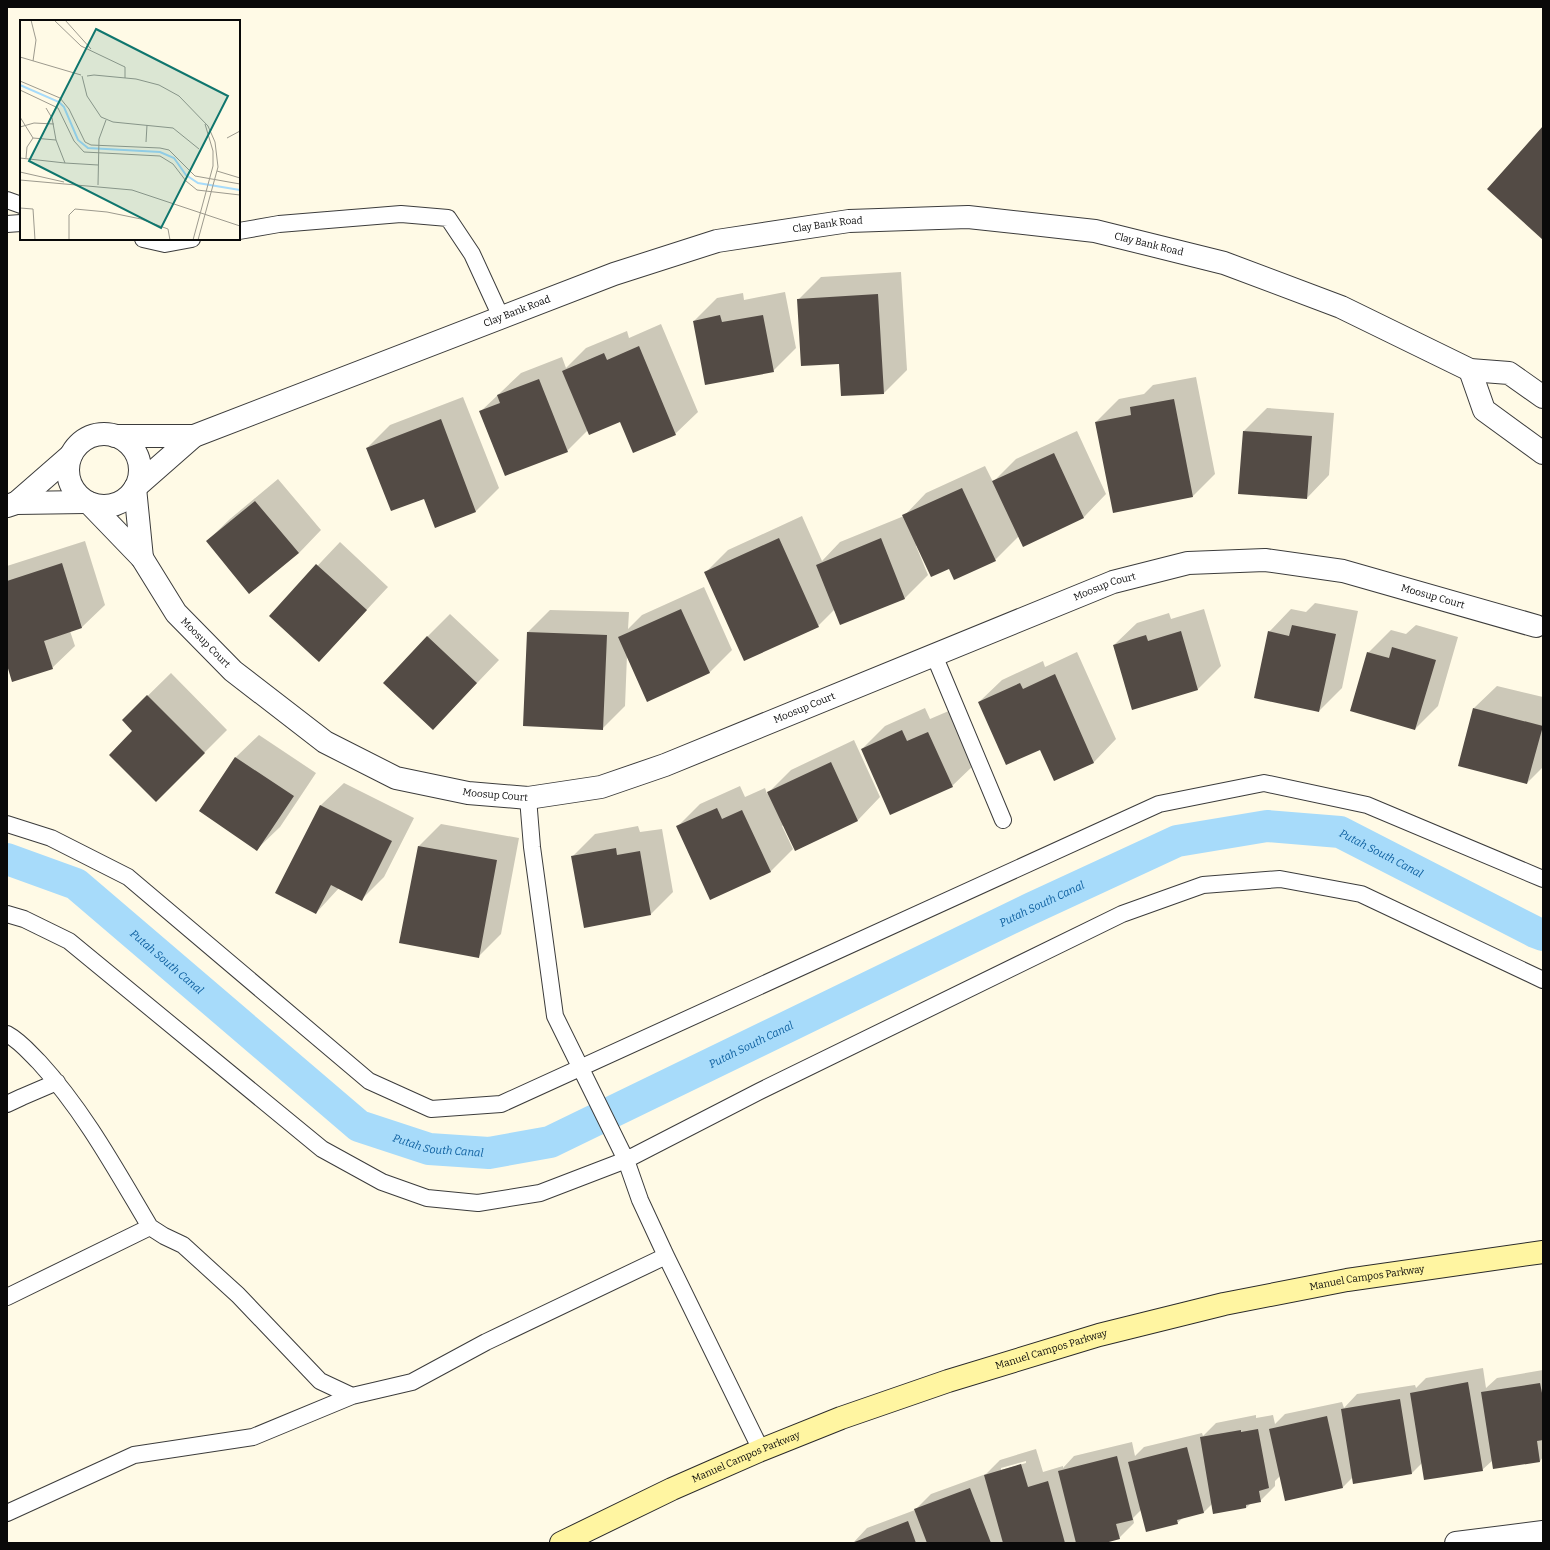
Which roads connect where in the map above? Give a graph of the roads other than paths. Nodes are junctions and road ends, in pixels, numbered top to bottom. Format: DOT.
graph roads {
  1 [pos="7,200"];
  2 [pos="20,205"];
  3 [pos="20,223"];
  4 [pos="7,224"];
  5 [pos="240,231"];
  6 [pos="147,240"];
  7 [pos="187,240"];
  8 [pos="501,317"];
  9 [pos="1470,370"];
  10 [pos="1543,397"];
  11 [pos="115,436"];
  12 [pos="194,436"];
  13 [pos="1543,453"];
  14 [pos="71,455"];
  15 [pos="136,487"];
  16 [pos="87,502"];
  17 [pos="11,505"];
  18 [pos="142,558"];
  19 [pos="1536,626"];
  20 [pos="934,656"];
  21 [pos="528,798"];
  22 [pos="1003,820"];
  23 [pos="7,824"];
  24 [pos="1543,879"];
  25 [pos="7,914"];
  26 [pos="1543,980"];
  27 [pos="7,1034"];
  28 [pos="581,1067"];
  29 [pos="57,1082"];
  30 [pos="7,1104"];
  31 [pos="626,1160"];
  32 [pos="150,1226"];
  33 [pos="1543,1252"];
  34 [pos="666,1256"];
  35 [pos="7,1297"];
  36 [pos="352,1396"];
  37 [pos="761,1450"];
  38 [pos="7,1513"];
  39 [pos="584,1531"];
  40 [pos="1543,1532"];
  41 [pos="549,1543"];
  42 [pos="561,1543"];
  43 [pos="1456,1543"];
  1 -- 2 [label="lane"];
  3 -- 4 [label="lane"];
  5 -- 8 [label="lane"];
  6 -- 7 [label="lane"];
  8 -- 9 [label="street, Clay Bank Road"];
  8 -- 12 [label="street, Clay Bank Road"];
  9 -- 10 [label="street, Clay Bank Road"];
  9 -- 13 [label="street"];
  11 -- 12 [label="street, Clay Bank Road"];
  11 -- 14 [label="street, Clay Bank Road"];
  11 -- 15 [label="street"];
  12 -- 15 [label="street, Clay Bank Road"];
  14 -- 16 [label="street"];
  14 -- 17 [label="street, Clay Bank Road"];
  15 -- 16 [label="street, Clay Bank Road"];
  15 -- 18 [label="street, Moosup Court"];
  16 -- 17 [label="street, Clay Bank Road"];
  16 -- 18 [label="street, Moosup Court"];
  18 -- 21 [label="street, Moosup Court"];
  19 -- 20 [label="street, Moosup Court"];
  20 -- 21 [label="street, Moosup Court"];
  20 -- 22 [label="lane"];
  21 -- 28 [label="lane"];
  23 -- 28 [label="lane"];
  24 -- 28 [label="lane"];
  25 -- 31 [label="lane"];
  26 -- 31 [label="lane"];
  27 -- 29 [label="lane"];
  28 -- 31 [label="lane"];
  29 -- 30 [label="lane"];
  29 -- 32 [label="lane"];
  31 -- 34 [label="lane"];
  32 -- 35 [label="lane"];
  32 -- 36 [label="lane"];
  33 -- 37 [label="main road, Manuel Campos Parkway"];
  34 -- 36 [label="lane"];
  34 -- 37 [label="lane"];
  36 -- 38 [label="lane"];
  37 -- 39 [label="main road, Manuel Campos Parkway"];
  39 -- 41 [label="main road, Manuel Campos Parkway"];
  39 -- 42 [label="main road, Manuel Campos Parkway"];
  40 -- 43 [label="street"];
}
